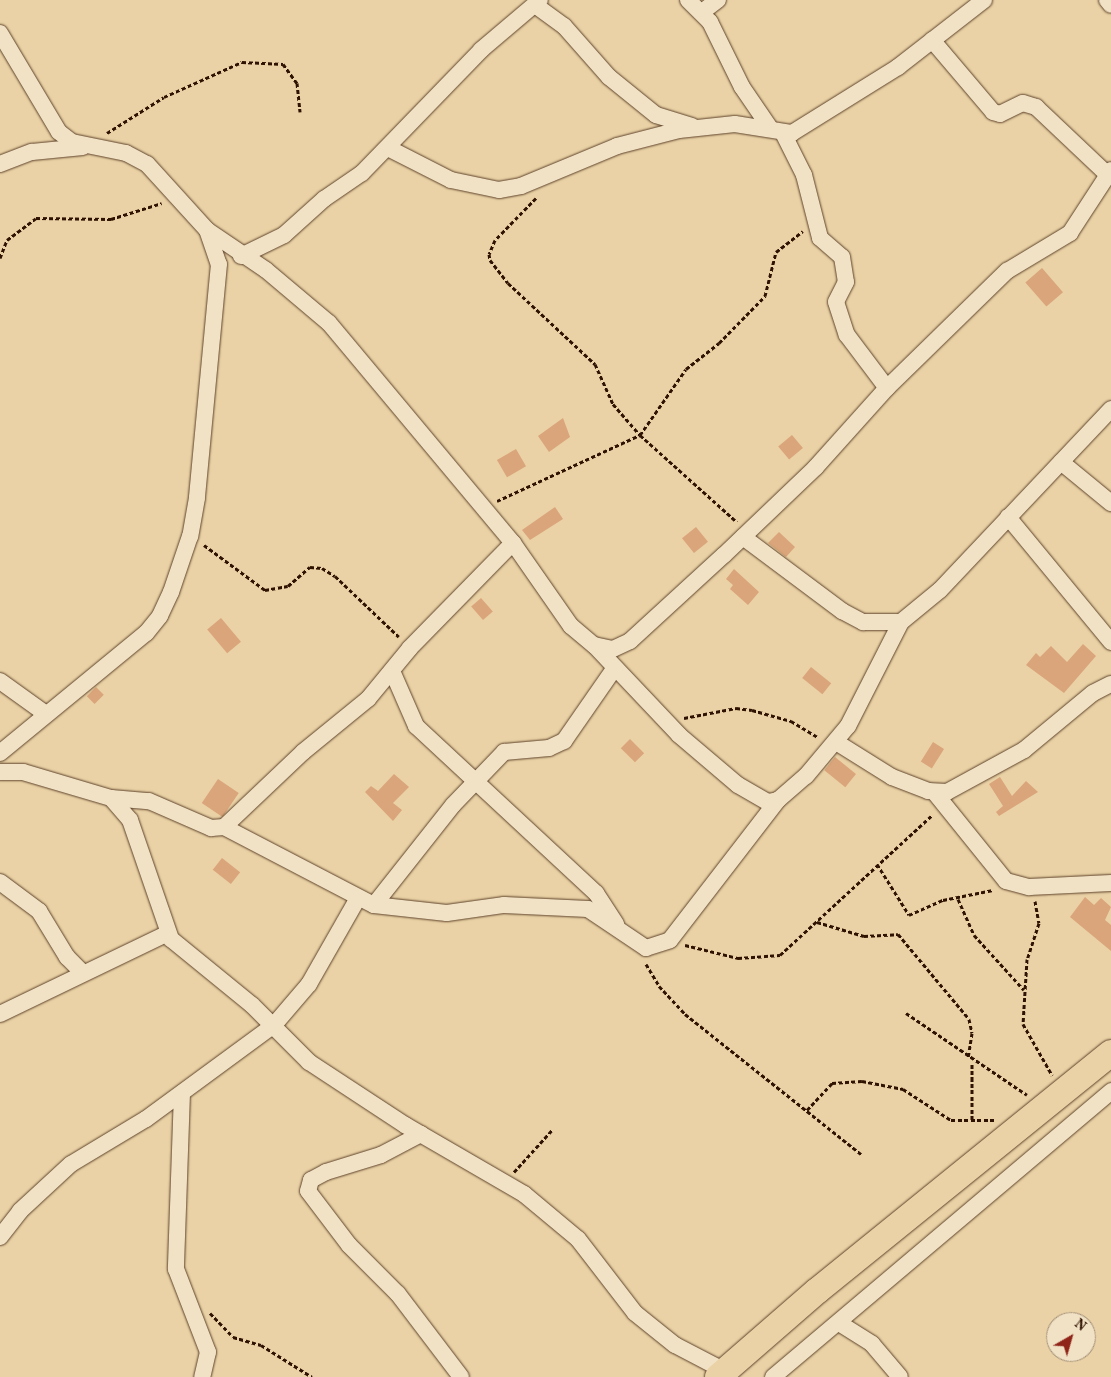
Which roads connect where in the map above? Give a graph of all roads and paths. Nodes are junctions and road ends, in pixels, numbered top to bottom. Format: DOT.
graph roads {
  1 [pos="688,0"];
  2 [pos="718,0"];
  3 [pos="984,0"];
  4 [pos="1107,0"];
  5 [pos="538,3"];
  6 [pos="1111,4"];
  7 [pos="702,12"];
  8 [pos="0,33"];
  9 [pos="932,40"];
  10 [pos="300,112"];
  11 [pos="694,127"];
  12 [pos="776,131"];
  13 [pos="88,146"];
  14 [pos="390,150"];
  15 [pos="0,164"];
  16 [pos="1109,172"];
  17 [pos="543,192"];
  18 [pos="178,196"];
  19 [pos="816,222"];
  20 [pos="207,230"];
  21 [pos="241,256"];
  22 [pos="0,258"];
  23 [pos="887,388"];
  24 [pos="1111,409"];
  25 [pos="640,435"];
  26 [pos="1061,462"];
  27 [pos="1111,503"];
  28 [pos="483,508"];
  29 [pos="1008,517"];
  30 [pos="745,535"];
  31 [pos="190,536"];
  32 [pos="513,543"];
  33 [pos="901,622"];
  34 [pos="1111,642"];
  35 [pos="594,645"];
  36 [pos="410,648"];
  37 [pos="614,669"];
  38 [pos="392,672"];
  39 [pos="0,682"];
  40 [pos="1111,684"];
  41 [pos="46,714"];
  42 [pos="663,721"];
  43 [pos="834,744"];
  44 [pos="0,754"];
  45 [pos="0,772"];
  46 [pos="476,781"];
  47 [pos="111,798"];
  48 [pos="939,798"];
  49 [pos="778,800"];
  50 [pos="224,827"];
  51 [pos="877,864"];
  52 [pos="0,882"];
  53 [pos="1111,883"];
  54 [pos="1012,884"];
  55 [pos="1029,887"];
  56 [pos="358,898"];
  57 [pos="958,899"];
  58 [pos="374,905"];
  59 [pos="817,922"];
  60 [pos="618,930"];
  61 [pos="168,933"];
  62 [pos="670,940"];
  63 [pos="634,941"];
  64 [pos="82,972"];
  65 [pos="1024,990"];
  66 [pos="906,1013"];
  67 [pos="0,1014"];
  68 [pos="274,1025"];
  69 [pos="1111,1053"];
  70 [pos="969,1058"];
  71 [pos="1111,1091"];
  72 [pos="182,1093"];
  73 [pos="1052,1100"];
  74 [pos="807,1110"];
  75 [pos="1000,1119"];
  76 [pos="972,1120"];
  77 [pos="553,1130"];
  78 [pos="421,1134"];
  79 [pos="861,1154"];
  80 [pos="504,1184"];
  81 [pos="3,1227"];
  82 [pos="206,1309"];
  83 [pos="839,1323"];
  84 [pos="722,1374"];
  85 [pos="202,1377"];
  86 [pos="312,1377"];
  87 [pos="461,1377"];
  88 [pos="773,1377"];
  89 [pos="900,1377"];
  1 -- 7 [label="street"];
  2 -- 7 [label="street"];
  3 -- 9 [label="street"];
  4 -- 6 [label="street"];
  5 -- 11 [label="street"];
  5 -- 14 [label="street"];
  7 -- 12 [label="street"];
  8 -- 13 [label="street"];
  9 -- 12 [label="street"];
  9 -- 16 [label="street"];
  10 -- 13 [label="path"];
  11 -- 12 [label="street"];
  11 -- 14 [label="street"];
  12 -- 19 [label="street"];
  13 -- 15 [label="street"];
  13 -- 18 [label="street"];
  14 -- 21 [label="street"];
  16 -- 23 [label="street"];
  17 -- 25 [label="path"];
  18 -- 20 [label="street"];
  18 -- 22 [label="path"];
  19 -- 23 [label="street"];
  19 -- 25 [label="path"];
  20 -- 21 [label="street"];
  20 -- 31 [label="street"];
  21 -- 28 [label="street"];
  23 -- 30 [label="street"];
  24 -- 26 [label="street"];
  25 -- 28 [label="path"];
  25 -- 30 [label="path"];
  26 -- 27 [label="street"];
  26 -- 29 [label="street"];
  28 -- 32 [label="street"];
  29 -- 33 [label="street"];
  29 -- 34 [label="street"];
  30 -- 33 [label="street"];
  30 -- 35 [label="street"];
  31 -- 36 [label="path"];
  31 -- 41 [label="street"];
  32 -- 35 [label="street"];
  32 -- 36 [label="street"];
  33 -- 43 [label="street"];
  35 -- 37 [label="street"];
  36 -- 38 [label="street"];
  37 -- 42 [label="street"];
  37 -- 46 [label="street"];
  38 -- 46 [label="street"];
  38 -- 50 [label="street"];
  39 -- 41 [label="street"];
  40 -- 48 [label="street"];
  41 -- 44 [label="street"];
  42 -- 43 [label="path"];
  42 -- 49 [label="street"];
  43 -- 48 [label="street"];
  43 -- 49 [label="street"];
  45 -- 47 [label="street"];
  46 -- 58 [label="street"];
  46 -- 60 [label="street"];
  47 -- 50 [label="street"];
  47 -- 61 [label="street"];
  48 -- 51 [label="path"];
  48 -- 54 [label="street"];
  49 -- 62 [label="street"];
  50 -- 56 [label="street"];
  51 -- 57 [label="path"];
  51 -- 59 [label="path"];
  52 -- 64 [label="street"];
  53 -- 55 [label="street"];
  54 -- 55 [label="street"];
  54 -- 57 [label="path"];
  55 -- 65 [label="path"];
  56 -- 58 [label="street"];
  56 -- 68 [label="street"];
  57 -- 65 [label="path"];
  58 -- 60 [label="street"];
  59 -- 62 [label="path"];
  59 -- 70 [label="path"];
  60 -- 63 [label="street"];
  61 -- 64 [label="street"];
  61 -- 68 [label="street"];
  62 -- 63 [label="street"];
  63 -- 74 [label="path"];
  64 -- 67 [label="street"];
  65 -- 73 [label="path"];
  66 -- 70 [label="path"];
  68 -- 72 [label="street"];
  68 -- 78 [label="street"];
  69 -- 73 [label="highway"];
  70 -- 73 [label="path"];
  70 -- 76 [label="path"];
  71 -- 83 [label="street"];
  72 -- 81 [label="street"];
  72 -- 85 [label="street"];
  73 -- 84 [label="highway"];
  74 -- 76 [label="path"];
  74 -- 79 [label="path"];
  75 -- 76 [label="path"];
  77 -- 80 [label="path"];
  78 -- 80 [label="street"];
  78 -- 87 [label="street"];
  80 -- 84 [label="street"];
  82 -- 86 [label="path"];
  83 -- 88 [label="street"];
  83 -- 89 [label="street"];
}
